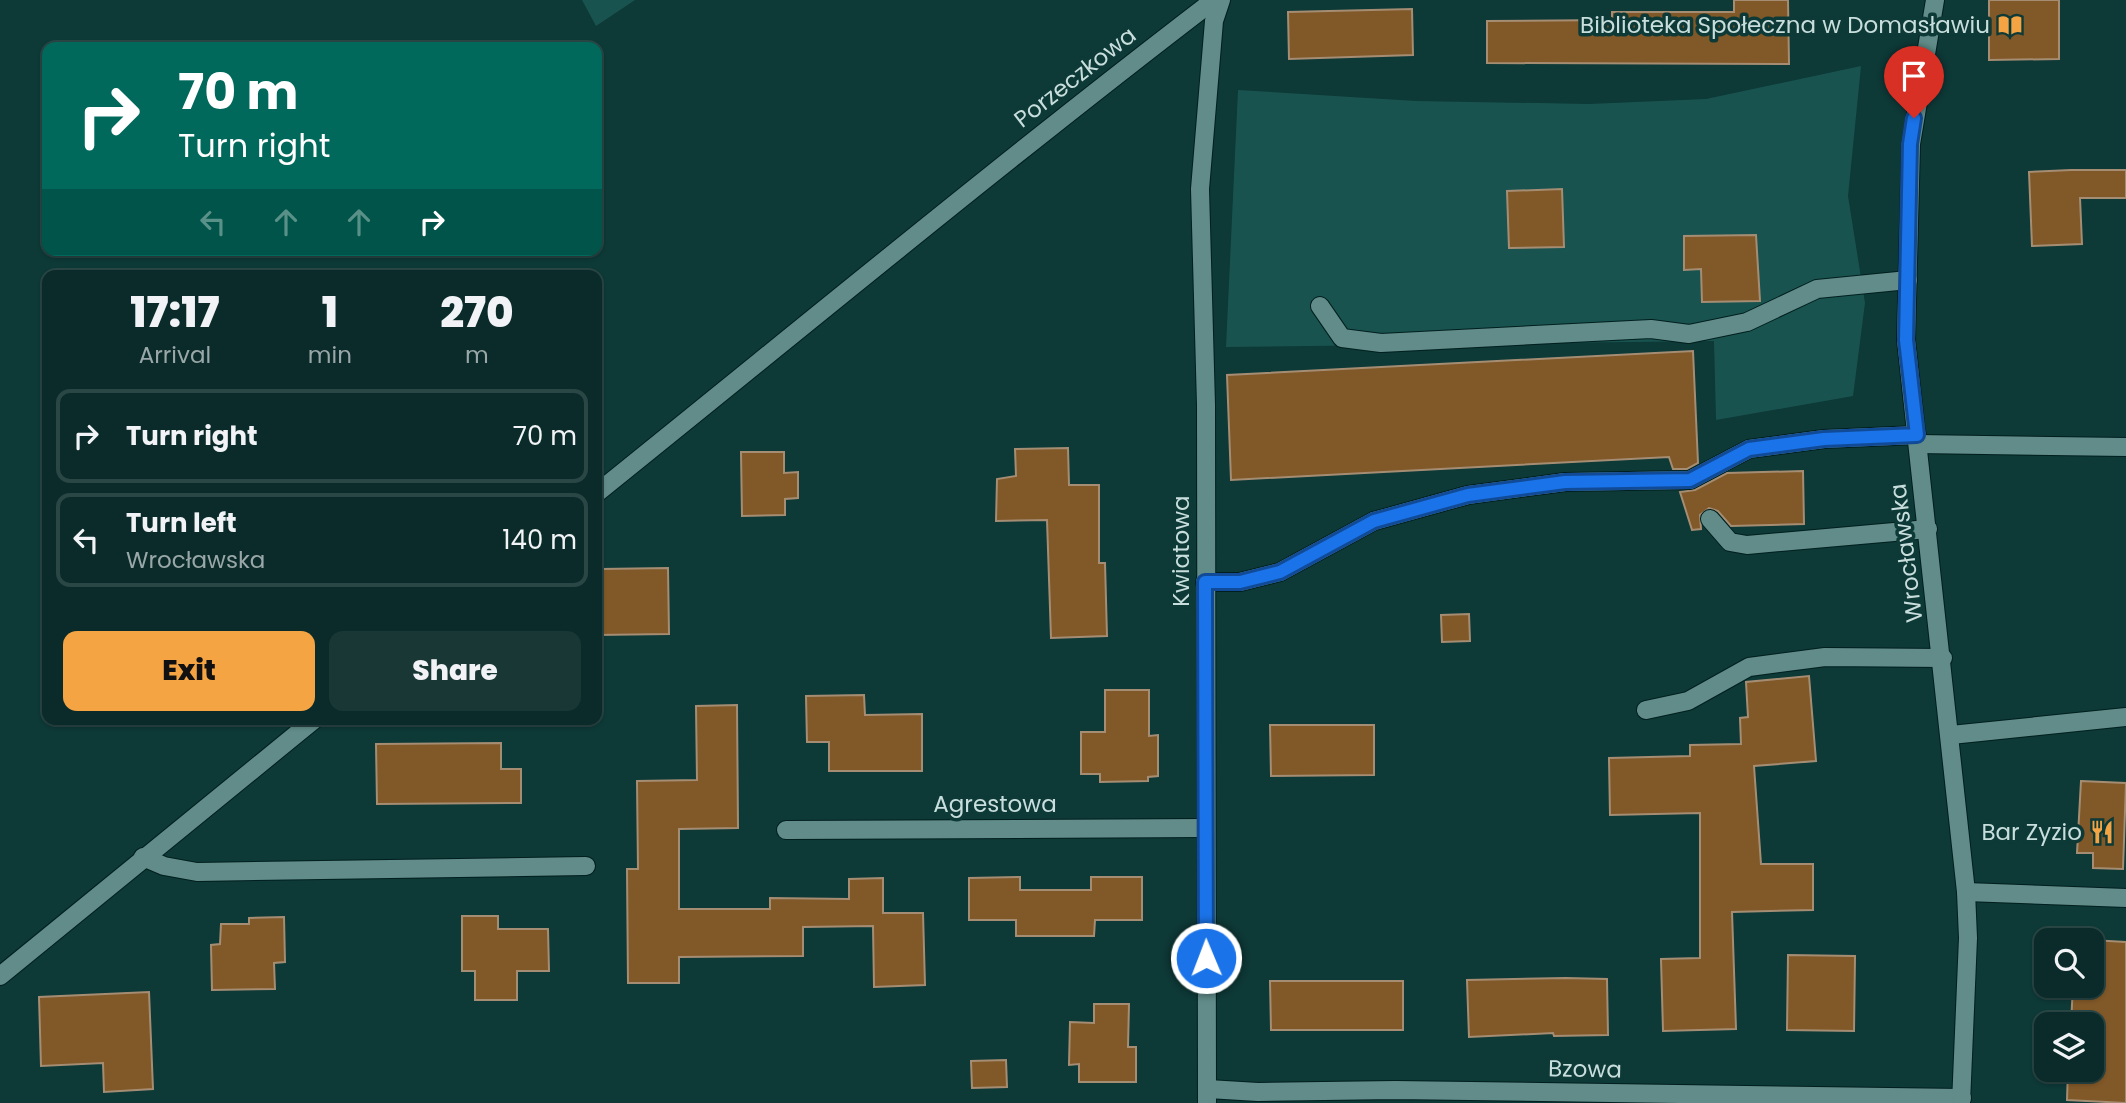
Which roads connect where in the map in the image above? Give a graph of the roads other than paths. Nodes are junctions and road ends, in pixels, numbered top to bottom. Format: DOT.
graph roads {
  1 [pos="1214,0"];
  2 [pos="1221,0"];
  3 [pos="1935,0"];
  4 [pos="1908,281"];
  5 [pos="1320,306"];
  6 [pos="1917,439"];
  7 [pos="2126,447"];
  8 [pos="602,489"];
  9 [pos="1710,519"];
  10 [pos="1928,529"];
  11 [pos="1205,582"];
  12 [pos="1942,658"];
  13 [pos="1646,710"];
  14 [pos="2126,717"];
  15 [pos="308,725"];
  16 [pos="1951,736"];
  17 [pos="1204,828"];
  18 [pos="786,830"];
  19 [pos="143,857"];
  20 [pos="586,866"];
  21 [pos="1966,892"];
  22 [pos="2126,898"];
  23 [pos="0,976"];
  24 [pos="1208,1096"];
  25 [pos="1961,1101"];
  1 -- 8 [label="street, Porzeczkowa"];
  2 -- 11 [label="street, Kwiatowa"];
  3 -- 4 [label="street, Wrocławska"];
  4 -- 5 [label="street"];
  4 -- 6 [label="street, Wrocławska"];
  6 -- 7 [label="street"];
  6 -- 10 [label="street, Wrocławska"];
  6 -- 11 [label="street"];
  9 -- 10 [label="street"];
  10 -- 12 [label="street, Wrocławska"];
  11 -- 17 [label="street, Kwiatowa"];
  12 -- 13 [label="street"];
  12 -- 16 [label="street, Wrocławska"];
  14 -- 16 [label="street"];
  15 -- 19 [label="street"];
  16 -- 21 [label="street, Wrocławska"];
  17 -- 18 [label="street, Agrestowa"];
  17 -- 24 [label="street, Kwiatowa"];
  19 -- 20 [label="street"];
  19 -- 23 [label="street"];
  21 -- 22 [label="street"];
  21 -- 25 [label="street, Wrocławska"];
  24 -- 25 [label="street, Bzowa"];
}
